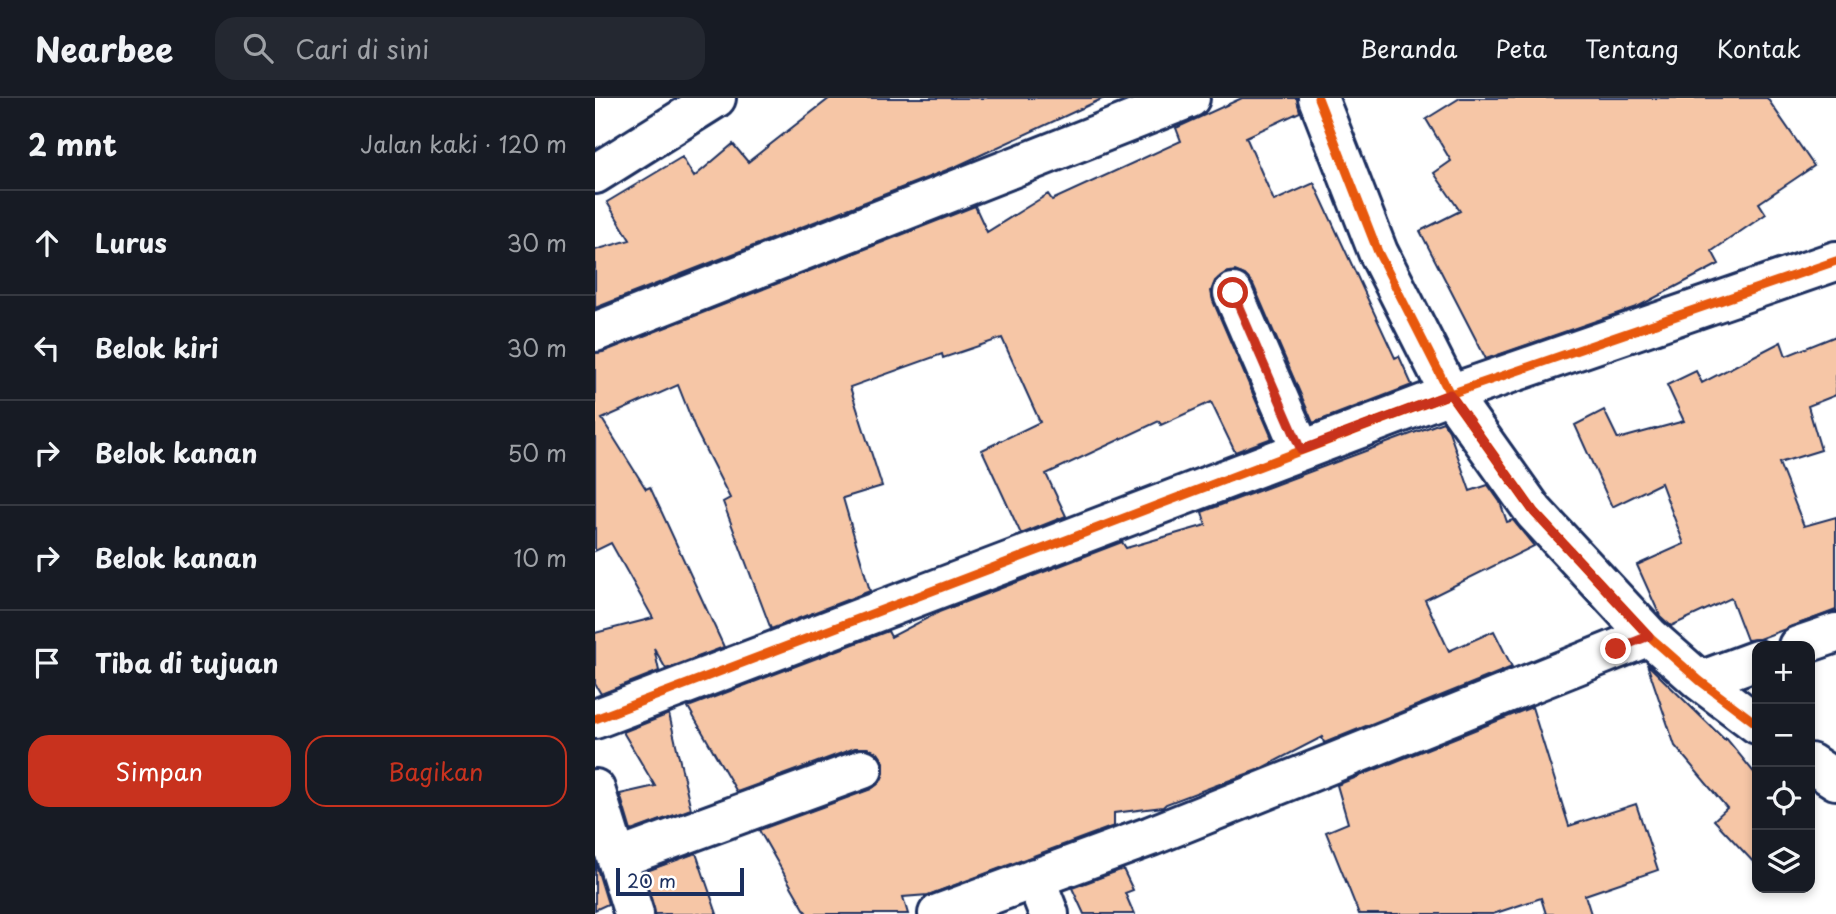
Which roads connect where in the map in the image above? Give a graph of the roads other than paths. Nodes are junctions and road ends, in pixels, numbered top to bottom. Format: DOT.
graph roads {
  1 [pos="716,98"];
  2 [pos="1190,98"];
  3 [pos="1318,98"];
  4 [pos="595,174"];
  5 [pos="1836,261"];
  6 [pos="1233,293"];
  7 [pos="595,332"];
  8 [pos="1450,394"];
  9 [pos="1301,450"];
  10 [pos="1836,633"];
  11 [pos="1649,636"];
  12 [pos="1813,641"];
  13 [pos="1752,662"];
  14 [pos="1700,681"];
  15 [pos="595,719"];
  16 [pos="1752,719"];
  17 [pos="1815,766"];
  18 [pos="863,769"];
  19 [pos="1836,780"];
  20 [pos="595,789"];
  21 [pos="617,859"];
  22 [pos="1035,878"];
  23 [pos="634,914"];
  24 [pos="938,914"];
  25 [pos="1049,914"];
  1 -- 4 [label="street"];
  2 -- 7 [label="street"];
  3 -- 8 [label="street"];
  5 -- 8 [label="street"];
  6 -- 9 [label="street"];
  8 -- 9 [label="street"];
  8 -- 11 [label="street"];
  9 -- 15 [label="street"];
  10 -- 12 [label="street"];
  11 -- 14 [label="street"];
  11 -- 22 [label="street"];
  13 -- 14 [label="street"];
  14 -- 16 [label="street"];
  17 -- 19 [label="street"];
  18 -- 21 [label="street"];
  20 -- 21 [label="street"];
  21 -- 23 [label="street"];
  22 -- 24 [label="street"];
  22 -- 25 [label="street"];
}
